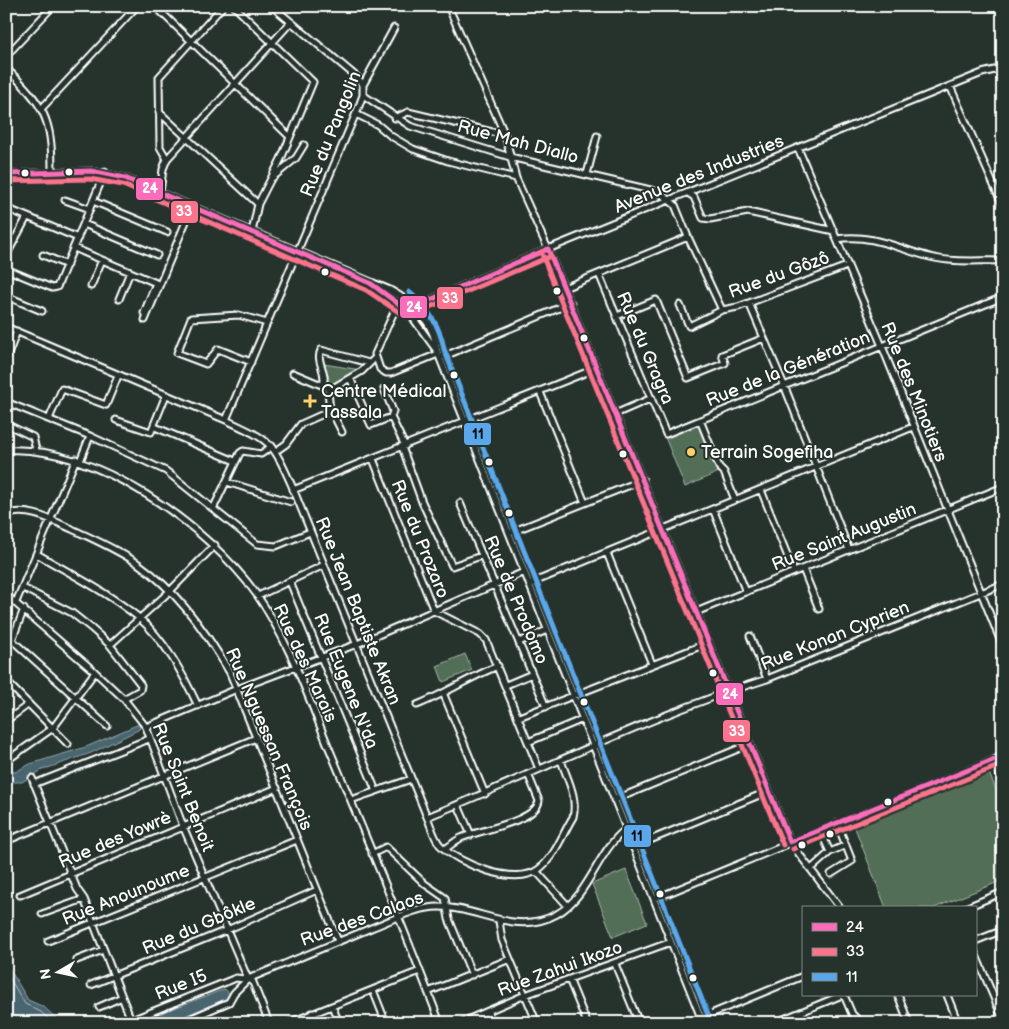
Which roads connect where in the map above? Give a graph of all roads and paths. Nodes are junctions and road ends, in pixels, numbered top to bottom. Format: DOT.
graph roads {
  1 [pos="54,6"];
  2 [pos="137,6"];
  3 [pos="155,6"];
  4 [pos="223,6"];
  5 [pos="234,6"];
  6 [pos="272,6"];
  7 [pos="448,6"];
  8 [pos="291,22"];
  9 [pos="394,28"];
  10 [pos="192,40"];
  11 [pos="272,42"];
  12 [pos="6,56"];
  13 [pos="6,68"];
  14 [pos="1003,68"];
  15 [pos="236,84"];
  16 [pos="363,85"];
  17 [pos="950,86"];
  18 [pos="363,95"];
  19 [pos="42,108"];
  20 [pos="159,112"];
  21 [pos="356,114"];
  22 [pos="395,118"];
  23 [pos="505,135"];
  24 [pos="597,136"];
  25 [pos="186,137"];
  26 [pos="290,137"];
  27 [pos="304,145"];
  28 [pos="798,148"];
  29 [pos="510,157"];
  30 [pos="167,160"];
  31 [pos="52,171"];
  32 [pos="105,172"];
  33 [pos="6,174"];
  34 [pos="587,174"];
  35 [pos="516,178"];
  36 [pos="270,180"];
  37 [pos="160,193"];
  38 [pos="688,193"];
  39 [pos="65,200"];
  40 [pos="672,200"];
  41 [pos="93,201"];
  42 [pos="258,204"];
  43 [pos="1003,206"];
  44 [pos="192,207"];
  45 [pos="6,208"];
  46 [pos="90,209"];
  47 [pos="27,217"];
  48 [pos="84,224"];
  49 [pos="167,232"];
  50 [pos="252,232"];
  51 [pos="834,232"];
  52 [pos="6,236"];
  53 [pos="688,237"];
  54 [pos="78,238"];
  55 [pos="837,239"];
  56 [pos="15,240"];
  57 [pos="74,248"];
  58 [pos="548,249"];
  59 [pos="298,252"];
  60 [pos="43,254"];
  61 [pos="6,256"];
  62 [pos="157,256"];
  63 [pos="102,260"];
  64 [pos="1003,261"];
  65 [pos="67,265"];
  66 [pos="847,266"];
  67 [pos="6,269"];
  68 [pos="130,272"];
  69 [pos="599,274"];
  70 [pos="370,283"];
  71 [pos="91,286"];
  72 [pos="564,288"];
  73 [pos="6,296"];
  74 [pos="1003,297"];
  75 [pos="404,298"];
  76 [pos="119,299"];
  77 [pos="571,303"];
  78 [pos="749,303"];
  79 [pos="399,304"];
  80 [pos="414,305"];
  81 [pos="680,305"];
  82 [pos="407,310"];
  83 [pos="722,310"];
  84 [pos="42,311"];
  85 [pos="144,313"];
  86 [pos="617,316"];
  87 [pos="145,320"];
  88 [pos="267,324"];
  89 [pos="6,327"];
  90 [pos="17,332"];
  91 [pos="764,338"];
  92 [pos="882,346"];
  93 [pos="438,355"];
  94 [pos="375,358"];
  95 [pos="6,360"];
  96 [pos="251,362"];
  97 [pos="369,363"];
  98 [pos="597,368"];
  99 [pos="293,373"];
  100 [pos="118,376"];
  101 [pos="350,378"];
  102 [pos="323,385"];
  103 [pos="784,385"];
  104 [pos="330,389"];
  105 [pos="384,389"];
  106 [pos="540,392"];
  107 [pos="166,395"];
  108 [pos="652,398"];
  109 [pos="6,402"];
  110 [pos="331,410"];
  111 [pos="615,414"];
  112 [pos="391,417"];
  113 [pos="50,419"];
  114 [pos="116,420"];
  115 [pos="226,420"];
  116 [pos="700,420"];
  117 [pos="465,421"];
  118 [pos="6,424"];
  119 [pos="154,427"];
  120 [pos="914,427"];
  121 [pos="342,432"];
  122 [pos="666,434"];
  123 [pos="90,436"];
  124 [pos="272,446"];
  125 [pos="403,447"];
  126 [pos="6,450"];
  127 [pos="36,450"];
  128 [pos="276,451"];
  129 [pos="373,459"];
  130 [pos="78,460"];
  131 [pos="235,461"];
  132 [pos="815,467"];
  133 [pos="642,480"];
  134 [pos="227,482"];
  135 [pos="1003,487"];
  136 [pos="294,490"];
  137 [pos="761,490"];
  138 [pos="736,500"];
  139 [pos="291,502"];
  140 [pos="460,503"];
  141 [pos="585,503"];
  142 [pos="214,507"];
  143 [pos="713,509"];
  144 [pos="948,510"];
  145 [pos="6,514"];
  146 [pos="52,520"];
  147 [pos="663,530"];
  148 [pos="310,532"];
  149 [pos="509,534"];
  150 [pos="215,545"];
  151 [pos="849,550"];
  152 [pos="607,552"];
  153 [pos="37,554"];
  154 [pos="481,556"];
  155 [pos="324,565"];
  156 [pos="803,569"];
  157 [pos="524,572"];
  158 [pos="794,572"];
  159 [pos="290,582"];
  160 [pos="529,584"];
  161 [pos="1003,584"];
  162 [pos="494,585"];
  163 [pos="23,588"];
  164 [pos="170,591"];
  165 [pos="746,592"];
  166 [pos="981,593"];
  167 [pos="6,595"];
  168 [pos="258,596"];
  169 [pos="16,602"];
  170 [pos="24,609"];
  171 [pos="819,609"];
  172 [pos="434,611"];
  173 [pos="696,612"];
  174 [pos="139,618"];
  175 [pos="547,630"];
  176 [pos="750,636"];
  177 [pos="12,640"];
  178 [pos="519,642"];
  179 [pos="708,643"];
  180 [pos="357,644"];
  181 [pos="110,645"];
  182 [pos="6,647"];
  183 [pos="1003,647"];
  184 [pos="323,657"];
  185 [pos="652,664"];
  186 [pos="498,666"];
  187 [pos="295,667"];
  188 [pos="95,672"];
  189 [pos="532,674"];
  190 [pos="767,679"];
  191 [pos="6,681"];
  192 [pos="506,685"];
  193 [pos="237,689"];
  194 [pos="728,692"];
  195 [pos="444,695"];
  196 [pos="573,696"];
  197 [pos="76,698"];
  198 [pos="124,699"];
  199 [pos="29,704"];
  200 [pos="417,705"];
  201 [pos="198,706"];
  202 [pos="546,707"];
  203 [pos="519,717"];
  204 [pos="582,719"];
  205 [pos="6,721"];
  206 [pos="107,726"];
  207 [pos="53,728"];
  208 [pos="146,728"];
  209 [pos="256,738"];
  210 [pos="149,739"];
  211 [pos="528,742"];
  212 [pos="68,744"];
  213 [pos="750,744"];
  214 [pos="594,745"];
  215 [pos="1003,756"];
  216 [pos="560,760"];
  217 [pos="993,760"];
  218 [pos="6,761"];
  219 [pos="539,769"];
  220 [pos="528,774"];
  221 [pos="164,776"];
  222 [pos="411,779"];
  223 [pos="1003,784"];
  224 [pos="277,788"];
  225 [pos="376,791"];
  226 [pos="769,791"];
  227 [pos="485,794"];
  228 [pos="351,800"];
  229 [pos="614,800"];
  230 [pos="458,805"];
  231 [pos="427,817"];
  232 [pos="49,822"];
  233 [pos="837,823"];
  234 [pos="183,826"];
  235 [pos="626,829"];
  236 [pos="820,830"];
  237 [pos="471,835"];
  238 [pos="297,840"];
  239 [pos="6,841"];
  240 [pos="790,842"];
  241 [pos="846,845"];
  242 [pos="633,847"];
  243 [pos="445,849"];
  244 [pos="830,852"];
  245 [pos="372,854"];
  246 [pos="811,870"];
  247 [pos="536,871"];
  248 [pos="71,874"];
  249 [pos="831,874"];
  250 [pos="205,878"];
  251 [pos="317,890"];
  252 [pos="1003,892"];
  253 [pos="20,895"];
  254 [pos="84,899"];
  255 [pos="654,899"];
  256 [pos="568,906"];
  257 [pos="838,906"];
  258 [pos="970,906"];
  259 [pos="447,907"];
  260 [pos="42,914"];
  261 [pos="398,917"];
  262 [pos="499,921"];
  263 [pos="93,923"];
  264 [pos="227,930"];
  265 [pos="1003,930"];
  266 [pos="48,941"];
  267 [pos="338,941"];
  268 [pos="976,941"];
  269 [pos="671,942"];
  270 [pos="103,950"];
  271 [pos="976,954"];
  272 [pos="510,959"];
  273 [pos="77,960"];
  274 [pos="615,964"];
  275 [pos="420,971"];
  276 [pos="472,975"];
  277 [pos="114,976"];
  278 [pos="802,976"];
  279 [pos="248,979"];
  280 [pos="570,979"];
  281 [pos="91,985"];
  282 [pos="372,990"];
  283 [pos="428,992"];
  284 [pos="525,995"];
  285 [pos="841,996"];
  286 [pos="843,996"];
  287 [pos="898,996"];
  288 [pos="947,996"];
  289 [pos="122,997"];
  290 [pos="332,1006"];
  291 [pos="99,1007"];
  292 [pos="488,1012"];
  293 [pos="801,1012"];
  294 [pos="312,1013"];
  295 [pos="1003,1019"];
  296 [pos="131,1020"];
  297 [pos="702,1020"];
  298 [pos="293,1022"];
  299 [pos="124,1023"];
  300 [pos="180,1023"];
  301 [pos="269,1023"];
  302 [pos="316,1023"];
  303 [pos="339,1023"];
  304 [pos="386,1023"];
  305 [pos="440,1023"];
  306 [pos="460,1023"];
  307 [pos="492,1023"];
  308 [pos="537,1023"];
  309 [pos="588,1023"];
  310 [pos="639,1023"];
  311 [pos="689,1023"];
  312 [pos="774,1023"];
  313 [pos="805,1023"];
  314 [pos="861,1023"];
  315 [pos="909,1023"];
  316 [pos="958,1023"];
  317 [pos="996,1023"];
  1 -- 12 [label="street"];
  2 -- 19 [label="street"];
  3 -- 10 [label="street"];
  4 -- 10 [label="street"];
  5 -- 11 [label="street"];
  6 -- 8 [label="street"];
  7 -- 23 [label="street"];
  8 -- 11 [label="street"];
  8 -- 16 [label="street"];
  9 -- 16 [label="street, Rue du Pangolin"];
  10 -- 15 [label="street"];
  10 -- 20 [label="street"];
  11 -- 15 [label="street"];
  11 -- 26 [label="street"];
  13 -- 19 [label="street"];
  14 -- 17 [label="street, Avenue des Industries"];
  15 -- 25 [label="street"];
  15 -- 26 [label="street"];
  16 -- 18 [label="street, Rue du Pangolin"];
  17 -- 28 [label="street, Avenue des Industries"];
  17 -- 43 [label="street"];
  18 -- 21 [label="street, Rue du Pangolin"];
  18 -- 22 [label="street, Rue Mah Diallo"];
  19 -- 31 [label="street"];
  20 -- 25 [label="street"];
  20 -- 30 [label="street"];
  21 -- 35 [label="street"];
  21 -- 59 [label="street, Rue du Pangolin"];
  22 -- 23 [label="street"];
  22 -- 29 [label="street, Rue Mah Diallo"];
  23 -- 29 [label="street"];
  24 -- 34 [label="street"];
  25 -- 30 [label="street"];
  25 -- 42 [label="street"];
  26 -- 36 [label="street"];
  27 -- 36 [label="street"];
  28 -- 38 [label="street, Avenue des Industries"];
  28 -- 51 [label="street, Rue des Minotiers"];
  29 -- 34 [label="street, Rue Mah Diallo"];
  29 -- 35 [label="street"];
  30 -- 37 [label="street"];
  31 -- 32 [label="street"];
  31 -- 33 [label="street"];
  32 -- 37 [label="street"];
  32 -- 41 [label="street"];
  34 -- 40 [label="street, Rue Mah Diallo"];
  35 -- 58 [label="street"];
  36 -- 42 [label="street"];
  37 -- 44 [label="street"];
  38 -- 40 [label="street, Avenue des Industries"];
  38 -- 51 [label="street"];
  39 -- 46 [label="street"];
  40 -- 53 [label="street, Rue du Gôzô"];
  40 -- 58 [label="street, Avenue des Industries"];
  41 -- 46 [label="street"];
  41 -- 49 [label="street"];
  42 -- 50 [label="street"];
  44 -- 50 [label="street"];
  44 -- 87 [label="street"];
  45 -- 47 [label="street"];
  46 -- 48 [label="street"];
  47 -- 54 [label="street"];
  47 -- 56 [label="street"];
  48 -- 54 [label="street"];
  48 -- 62 [label="street"];
  50 -- 59 [label="street"];
  51 -- 55 [label="street, Rue des Minotiers"];
  52 -- 56 [label="street"];
  53 -- 69 [label="street"];
  53 -- 83 [label="street, Rue du Gôzô"];
  54 -- 57 [label="street"];
  55 -- 64 [label="street"];
  55 -- 66 [label="street, Rue des Minotiers"];
  56 -- 61 [label="street"];
  57 -- 63 [label="street"];
  57 -- 65 [label="street"];
  58 -- 72 [label="street"];
  58 -- 80 [label="street, Avenue des Industries"];
  59 -- 70 [label="street"];
  59 -- 88 [label="street, Rue du Pangolin"];
  60 -- 65 [label="street"];
  63 -- 68 [label="street"];
  63 -- 71 [label="street"];
  65 -- 67 [label="street"];
  66 -- 78 [label="street, Rue du Gôzô"];
  66 -- 92 [label="street, Rue des Minotiers"];
  68 -- 76 [label="street"];
  68 -- 85 [label="street"];
  69 -- 72 [label="street"];
  69 -- 86 [label="street, Rue du Gragra"];
  70 -- 75 [label="street"];
  70 -- 79 [label="street"];
  72 -- 77 [label="street"];
  73 -- 84 [label="street"];
  74 -- 92 [label="street, Rue de la Génération"];
  75 -- 79 [label="street"];
  75 -- 80 [label="street"];
  77 -- 93 [label="street"];
  77 -- 98 [label="street"];
  78 -- 83 [label="street, Rue du Gôzô"];
  78 -- 91 [label="street"];
  79 -- 82 [label="street"];
  79 -- 94 [label="street"];
  80 -- 82 [label="street, Avenue des Industries"];
  80 -- 93 [label="street"];
  81 -- 83 [label="street"];
  82 -- 93 [label="street"];
  86 -- 91 [label="street"];
  86 -- 108 [label="street, Rue du Gragra"];
  88 -- 96 [label="street, Rue du Pangolin"];
  88 -- 96 [label="street"];
  89 -- 90 [label="street, Rue Jean Baptiste Akran"];
  90 -- 95 [label="street"];
  90 -- 100 [label="street, Rue Jean Baptiste Akran"];
  91 -- 103 [label="street"];
  92 -- 103 [label="street, Rue de la Génération"];
  92 -- 120 [label="street, Rue des Minotiers"];
  93 -- 94 [label="street"];
  93 -- 117 [label="street"];
  94 -- 97 [label="street"];
  96 -- 115 [label="street, Rue du Pangolin"];
  97 -- 101 [label="street"];
  97 -- 102 [label="street"];
  98 -- 106 [label="street"];
  98 -- 111 [label="street"];
  99 -- 102 [label="street"];
  100 -- 107 [label="street, Rue Jean Baptiste Akran"];
  100 -- 113 [label="street"];
  101 -- 104 [label="street"];
  101 -- 112 [label="street"];
  102 -- 104 [label="street"];
  103 -- 116 [label="street, Rue de la Génération"];
  103 -- 132 [label="street"];
  104 -- 110 [label="street"];
  105 -- 112 [label="street"];
  106 -- 117 [label="street"];
  106 -- 141 [label="street"];
  107 -- 115 [label="street, Rue Jean Baptiste Akran"];
  107 -- 119 [label="street"];
  108 -- 111 [label="street"];
  108 -- 122 [label="street, Rue du Gragra"];
  109 -- 113 [label="street"];
  110 -- 121 [label="street"];
  110 -- 128 [label="street"];
  111 -- 133 [label="street"];
  112 -- 125 [label="street"];
  113 -- 123 [label="street"];
  114 -- 119 [label="street"];
  115 -- 124 [label="street, Rue Jean Baptiste Akran"];
  116 -- 122 [label="street, Rue de la Génération"];
  116 -- 138 [label="street"];
  117 -- 125 [label="street"];
  117 -- 149 [label="street"];
  118 -- 127 [label="street"];
  119 -- 131 [label="street"];
  120 -- 132 [label="street"];
  120 -- 144 [label="street, Rue des Minotiers"];
  123 -- 130 [label="street"];
  123 -- 142 [label="street"];
  124 -- 128 [label="street, Rue Jean Baptiste Akran"];
  124 -- 131 [label="street"];
  125 -- 129 [label="street"];
  125 -- 154 [label="street"];
  126 -- 127 [label="street, Rue des Marais"];
  127 -- 130 [label="street, Rue des Marais"];
  128 -- 136 [label="street, Rue Jean Baptiste Akran"];
  129 -- 136 [label="street"];
  129 -- 172 [label="street, Rue du Prozaro"];
  130 -- 146 [label="street"];
  130 -- 150 [label="street, Rue des Marais"];
  131 -- 134 [label="street"];
  132 -- 137 [label="street"];
  132 -- 151 [label="street"];
  133 -- 141 [label="street"];
  133 -- 147 [label="street"];
  134 -- 139 [label="street"];
  134 -- 142 [label="street"];
  135 -- 144 [label="street, Rue Saint Augustin"];
  136 -- 148 [label="street, Rue Jean Baptiste Akran"];
  137 -- 138 [label="street"];
  137 -- 158 [label="street"];
  138 -- 143 [label="street"];
  140 -- 154 [label="street, Rue de Prodomo"];
  141 -- 149 [label="street"];
  142 -- 148 [label="street"];
  143 -- 147 [label="street"];
  143 -- 165 [label="street"];
  144 -- 151 [label="street, Rue Saint Augustin"];
  144 -- 166 [label="street, Rue des Minotiers"];
  145 -- 146 [label="street, Rue Nguessan François"];
  146 -- 153 [label="street"];
  146 -- 164 [label="street, Rue Nguessan François"];
  147 -- 152 [label="street"];
  147 -- 173 [label="street"];
  148 -- 155 [label="street, Rue Jean Baptiste Akran"];
  149 -- 157 [label="street"];
  150 -- 164 [label="street"];
  150 -- 168 [label="street, Rue des Marais"];
  151 -- 156 [label="street, Rue Saint Augustin"];
  152 -- 160 [label="street"];
  152 -- 185 [label="street"];
  153 -- 163 [label="street"];
  153 -- 174 [label="street"];
  154 -- 162 [label="street, Rue de Prodomo"];
  155 -- 159 [label="street"];
  155 -- 180 [label="street, Rue Jean Baptiste Akran"];
  156 -- 158 [label="street, Rue Saint Augustin"];
  156 -- 171 [label="street"];
  157 -- 160 [label="street"];
  157 -- 162 [label="street"];
  158 -- 165 [label="street, Rue Saint Augustin"];
  159 -- 168 [label="street"];
  159 -- 184 [label="street, Rue Eugene N'da"];
  160 -- 175 [label="street"];
  161 -- 166 [label="street, Rue Konan Cyprien"];
  162 -- 172 [label="street"];
  162 -- 178 [label="street, Rue de Prodomo"];
  163 -- 169 [label="street"];
  163 -- 181 [label="street"];
  164 -- 174 [label="street"];
  164 -- 193 [label="street, Rue Nguessan François"];
  165 -- 173 [label="street, Rue Saint Augustin"];
  166 -- 183 [label="street, Rue des Minotiers"];
  166 -- 190 [label="street, Rue Konan Cyprien"];
  167 -- 169 [label="street, Rue Saint Benoit"];
  168 -- 187 [label="street, Rue des Marais"];
  169 -- 170 [label="street, Rue Saint Benoit"];
  170 -- 177 [label="street"];
  170 -- 188 [label="street, Rue Saint Benoit"];
  172 -- 180 [label="street"];
  172 -- 186 [label="street, Rue du Prozaro"];
  173 -- 179 [label="street"];
  174 -- 181 [label="street"];
  174 -- 201 [label="street"];
  175 -- 178 [label="street"];
  175 -- 196 [label="street"];
  176 -- 190 [label="street"];
  177 -- 182 [label="street"];
  177 -- 197 [label="street"];
  178 -- 189 [label="street, Rue de Prodomo"];
  179 -- 185 [label="street"];
  179 -- 194 [label="street"];
  180 -- 184 [label="street"];
  180 -- 222 [label="street, Rue Jean Baptiste Akran"];
  181 -- 198 [label="street"];
  184 -- 187 [label="street"];
  184 -- 225 [label="street, Rue Eugene N'da"];
  185 -- 196 [label="street"];
  186 -- 192 [label="street, Rue du Prozaro"];
  186 -- 195 [label="street"];
  187 -- 193 [label="street"];
  187 -- 228 [label="street, Rue des Marais"];
  188 -- 197 [label="street"];
  188 -- 198 [label="street, Rue Saint Benoit"];
  189 -- 192 [label="street"];
  189 -- 202 [label="street, Rue de Prodomo"];
  190 -- 194 [label="street, Rue Konan Cyprien"];
  191 -- 199 [label="street"];
  192 -- 203 [label="street, Rue du Prozaro"];
  193 -- 201 [label="street"];
  193 -- 209 [label="street, Rue Nguessan François"];
  194 -- 213 [label="street"];
  194 -- 214 [label="street, Rue Konan Cyprien"];
  195 -- 200 [label="street"];
  195 -- 227 [label="street"];
  196 -- 202 [label="street"];
  196 -- 204 [label="street"];
  197 -- 206 [label="street"];
  197 -- 207 [label="street"];
  198 -- 208 [label="street, Rue Saint Benoit"];
  199 -- 205 [label="street"];
  199 -- 207 [label="street"];
  201 -- 208 [label="street"];
  202 -- 203 [label="street"];
  203 -- 211 [label="street, Rue du Prozaro"];
  204 -- 211 [label="street"];
  204 -- 214 [label="street"];
  207 -- 212 [label="street"];
  207 -- 218 [label="street"];
  208 -- 210 [label="street, Rue Saint Benoit"];
  209 -- 221 [label="street"];
  209 -- 224 [label="street, Rue Nguessan François"];
  210 -- 221 [label="street, Rue Saint Benoit"];
  210 -- 232 [label="street"];
  211 -- 219 [label="street, Rue du Prozaro"];
  213 -- 226 [label="street"];
  213 -- 229 [label="street"];
  214 -- 216 [label="street, Rue Konan Cyprien"];
  214 -- 229 [label="street"];
  215 -- 217 [label="street"];
  216 -- 219 [label="street, Rue Konan Cyprien"];
  216 -- 247 [label="street"];
  217 -- 223 [label="street"];
  217 -- 233 [label="street"];
  219 -- 220 [label="street, Rue Konan Cyprien"];
  220 -- 227 [label="street, Rue Konan Cyprien"];
  220 -- 237 [label="street"];
  221 -- 232 [label="street"];
  221 -- 234 [label="street, Rue Saint Benoit"];
  222 -- 225 [label="street"];
  222 -- 231 [label="street, Rue Jean Baptiste Akran"];
  224 -- 234 [label="street, Rue des Yowrè"];
  224 -- 238 [label="street, Rue Nguessan François"];
  225 -- 228 [label="street"];
  226 -- 240 [label="street"];
  226 -- 242 [label="street"];
  227 -- 230 [label="street, Rue Konan Cyprien"];
  228 -- 245 [label="street, Rue des Marais"];
  229 -- 235 [label="street"];
  230 -- 231 [label="street, Rue Konan Cyprien"];
  230 -- 237 [label="street"];
  231 -- 243 [label="street, Rue Jean Baptiste Akran"];
  232 -- 239 [label="street"];
  232 -- 248 [label="street"];
  233 -- 236 [label="street"];
  233 -- 241 [label="street"];
  234 -- 248 [label="street, Rue des Yowrè"];
  234 -- 250 [label="street, Rue Saint Benoit"];
  235 -- 242 [label="street"];
  235 -- 256 [label="street, Rue des Calaos"];
  236 -- 240 [label="street"];
  236 -- 244 [label="street"];
  237 -- 243 [label="street"];
  238 -- 250 [label="street, Rue Anounoume"];
  238 -- 251 [label="street, Rue Nguessan François"];
  240 -- 246 [label="street"];
  240 -- 255 [label="street"];
  241 -- 244 [label="street"];
  241 -- 249 [label="street"];
  242 -- 255 [label="street"];
  243 -- 247 [label="street, Rue Jean Baptiste Akran"];
  244 -- 246 [label="street"];
  245 -- 259 [label="street"];
  245 -- 261 [label="street, Rue des Marais"];
  246 -- 257 [label="street"];
  247 -- 256 [label="street"];
  248 -- 253 [label="street, Rue des Yowrè"];
  248 -- 254 [label="street"];
  250 -- 263 [label="street, Rue Anounoume"];
  250 -- 264 [label="street, Rue Saint Benoit"];
  251 -- 264 [label="street, Rue du Gbôkle"];
  251 -- 267 [label="street, Rue Nguessan François"];
  252 -- 258 [label="street"];
  254 -- 260 [label="street"];
  254 -- 263 [label="street"];
  255 -- 269 [label="street"];
  256 -- 262 [label="street, Rue des Calaos"];
  259 -- 261 [label="street, Rue des Calaos"];
  259 -- 262 [label="street, Rue des Calaos"];
  259 -- 276 [label="street"];
  261 -- 267 [label="street, Rue des Calaos"];
  261 -- 275 [label="street, Rue des Marais"];
  262 -- 272 [label="street"];
  263 -- 266 [label="street, Rue Anounoume"];
  263 -- 270 [label="street"];
  264 -- 277 [label="street, Rue du Gbôkle"];
  264 -- 279 [label="street, Rue Saint Benoit"];
  265 -- 268 [label="street"];
  267 -- 279 [label="street, Rue des Calaos"];
  269 -- 274 [label="street, Rue Zahui Ikozo"];
  269 -- 297 [label="street"];
  270 -- 273 [label="street"];
  270 -- 277 [label="street"];
  271 -- 295 [label="street"];
  272 -- 276 [label="street"];
  272 -- 284 [label="street"];
  274 -- 280 [label="street, Rue Zahui Ikozo"];
  274 -- 310 [label="street"];
  275 -- 282 [label="street"];
  275 -- 283 [label="street, Rue des Marais"];
  276 -- 283 [label="street"];
  277 -- 281 [label="street, Rue du Gbôkle"];
  277 -- 289 [label="street"];
  278 -- 297 [label="street"];
  279 -- 296 [label="street, Rue I5"];
  279 -- 300 [label="street"];
  279 -- 301 [label="street, Rue Saint Benoit"];
  280 -- 284 [label="street, Rue Zahui Ikozo"];
  280 -- 309 [label="street"];
  282 -- 290 [label="street"];
  282 -- 304 [label="street"];
  283 -- 305 [label="street, Rue des Marais"];
  284 -- 292 [label="street, Rue Zahui Ikozo"];
  284 -- 308 [label="street"];
  285 -- 293 [label="street"];
  286 -- 314 [label="street"];
  287 -- 315 [label="street"];
  288 -- 316 [label="street"];
  289 -- 291 [label="street"];
  289 -- 296 [label="street"];
  290 -- 294 [label="street"];
  290 -- 303 [label="street"];
  292 -- 306 [label="street, Rue Zahui Ikozo"];
  292 -- 307 [label="street"];
  293 -- 312 [label="street"];
  293 -- 313 [label="street"];
  294 -- 298 [label="street"];
  294 -- 302 [label="street"];
  295 -- 317 [label="street"];
  296 -- 299 [label="street, Rue I5"];
  297 -- 311 [label="street"];
}
